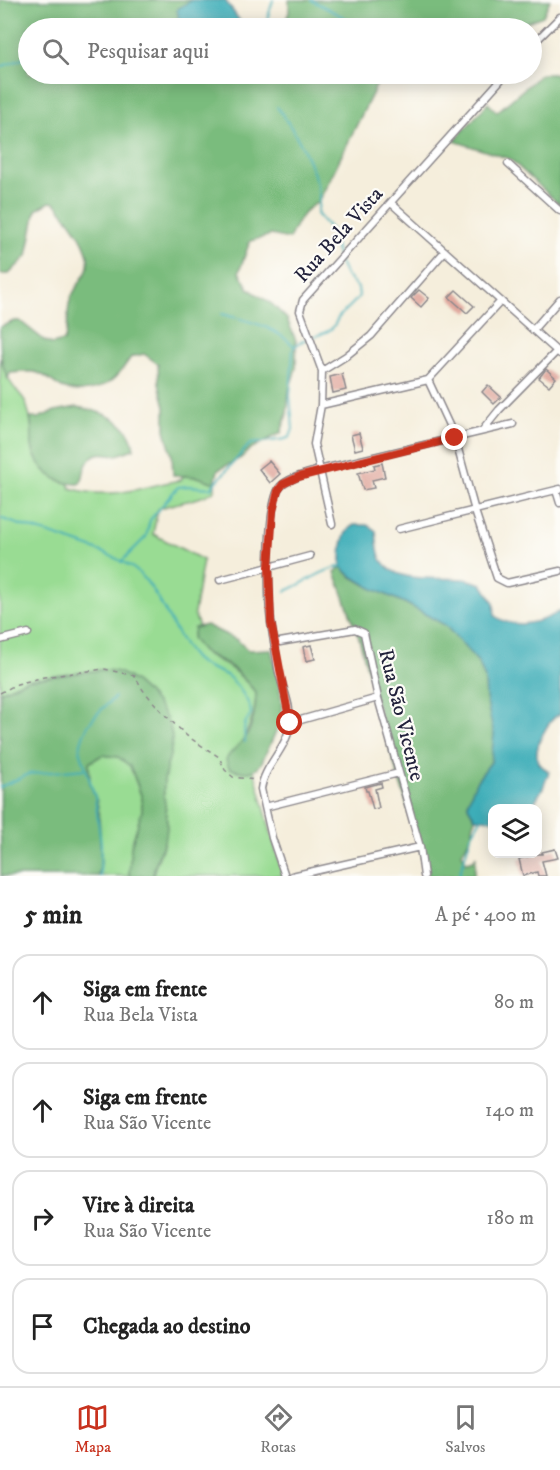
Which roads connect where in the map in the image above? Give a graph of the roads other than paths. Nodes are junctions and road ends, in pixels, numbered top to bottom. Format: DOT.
graph roads {
  1 [pos="560,17"];
  2 [pos="542,34"];
  3 [pos="497,84"];
  4 [pos="508,164"];
  5 [pos="391,203"];
  6 [pos="560,211"];
  7 [pos="445,251"];
  8 [pos="560,299"];
  9 [pos="501,301"];
  10 [pos="533,330"];
  11 [pos="558,352"];
  12 [pos="322,371"];
  13 [pos="428,380"];
  14 [pos="321,405"];
  15 [pos="513,424"];
  16 [pos="482,431"];
  17 [pos="455,438"];
  18 [pos="319,470"];
  19 [pos="558,489"];
  20 [pos="560,503"];
  21 [pos="475,511"];
  22 [pos="332,524"];
  23 [pos="399,529"];
  24 [pos="310,556"];
  25 [pos="269,567"];
  26 [pos="560,571"];
  27 [pos="220,580"];
  28 [pos="28,633"];
  29 [pos="0,640"];
  30 [pos="274,643"];
  31 [pos="378,698"];
  32 [pos="290,723"];
  33 [pos="399,773"];
  34 [pos="266,807"];
  35 [pos="420,847"];
  36 [pos="285,876"];
  37 [pos="292,876"];
  38 [pos="424,876"];
  1 -- 2 [label="street"];
  3 -- 5 [label="street, Rua Bela Vista"];
  4 -- 6 [label="street"];
  5 -- 7 [label="street"];
  5 -- 12 [label="street, Rua Bela Vista"];
  7 -- 9 [label="street"];
  7 -- 12 [label="street"];
  8 -- 10 [label="street"];
  9 -- 10 [label="street"];
  9 -- 13 [label="street"];
  10 -- 11 [label="street"];
  11 -- 16 [label="street"];
  12 -- 14 [label="street, Rua Bela Vista"];
  13 -- 14 [label="street"];
  13 -- 17 [label="street"];
  14 -- 18 [label="street, Rua Bela Vista"];
  15 -- 16 [label="street"];
  16 -- 17 [label="street"];
  17 -- 18 [label="street"];
  17 -- 21 [label="street"];
  18 -- 22 [label="street, Rua Bela Vista"];
  18 -- 25 [label="street"];
  19 -- 20 [label="street"];
  19 -- 21 [label="street"];
  21 -- 23 [label="street"];
  21 -- 26 [label="street"];
  24 -- 25 [label="street"];
  25 -- 27 [label="street"];
  25 -- 30 [label="street"];
  28 -- 29 [label="street"];
  30 -- 31 [label="street, Rua São Vicente"];
  30 -- 32 [label="street"];
  31 -- 32 [label="street"];
  31 -- 33 [label="street, Rua São Vicente"];
  32 -- 34 [label="street"];
  33 -- 34 [label="street"];
  33 -- 35 [label="street, Rua São Vicente"];
  34 -- 36 [label="street"];
  35 -- 37 [label="street"];
  35 -- 38 [label="street, Rua São Vicente"];
}
